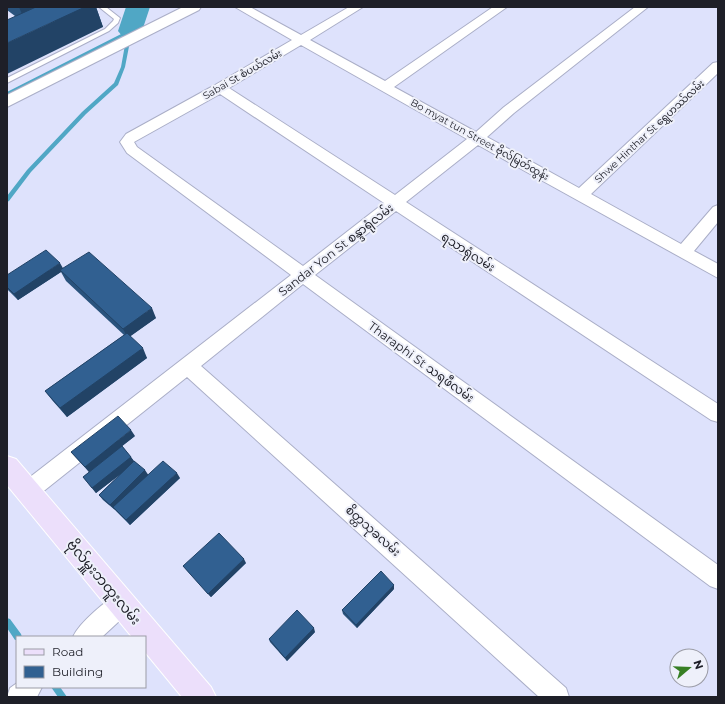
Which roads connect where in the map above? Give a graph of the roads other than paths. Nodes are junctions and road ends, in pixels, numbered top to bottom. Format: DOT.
graph roads {
  1 [pos="102,7"];
  2 [pos="194,7"];
  3 [pos="241,7"];
  4 [pos="357,7"];
  5 [pos="501,7"];
  6 [pos="642,7"];
  7 [pos="301,40"];
  8 [pos="718,66"];
  9 [pos="7,81"];
  10 [pos="385,87"];
  11 [pos="220,88"];
  12 [pos="7,102"];
  13 [pos="478,138"];
  14 [pos="127,142"];
  15 [pos="581,196"];
  16 [pos="394,204"];
  17 [pos="718,211"];
  18 [pos="684,252"];
  19 [pos="718,272"];
  20 [pos="303,276"];
  21 [pos="188,366"];
  22 [pos="718,414"];
  23 [pos="7,467"];
  24 [pos="28,492"];
  25 [pos="718,578"];
  26 [pos="121,604"];
  27 [pos="86,636"];
  28 [pos="29,688"];
  29 [pos="7,693"];
  30 [pos="10,697"];
  31 [pos="18,697"];
  32 [pos="201,697"];
  33 [pos="557,697"];
  1 -- 9 [label="lane"];
  2 -- 12 [label="main road"];
  3 -- 7 [label="street, Bo myat tun Street ဗိုလ်မြတ်ထွန်း"];
  4 -- 7 [label="street, Sabai St စံပယ်လမ်း"];
  5 -- 10 [label="street"];
  6 -- 13 [label="street, Sandar Yon St စန္ဒာရုံလမ်း"];
  7 -- 10 [label="street, Bo myat tun Street ဗိုလ်မြတ်ထွန်း"];
  7 -- 11 [label="street, Sabai St စံပယ်လမ်း"];
  8 -- 15 [label="street, Shwe Hinthar St ရွှေဟဿ်လမ်း"];
  10 -- 13 [label="street, Bo myat tun Street ဗိုလ်မြတ်ထွန်း"];
  11 -- 14 [label="street, Sabai St စံပယ်လမ်း"];
  11 -- 16 [label="street, ရသာရုံလမ်း"];
  13 -- 15 [label="street, Bo myat tun Street ဗိုလ်မြတ်ထွန်း"];
  13 -- 16 [label="street, Sandar Yon St စန္ဒာရုံလမ်း"];
  14 -- 20 [label="street, Tharaphi St သရဖီလမ်း"];
  15 -- 18 [label="street, Bo myat tun Street ဗိုလ်မြတ်ထွန်း"];
  16 -- 20 [label="street, Sandar Yon St စန္ဒာရုံလမ်း"];
  16 -- 22 [label="street, ရသာရုံလမ်း"];
  17 -- 18 [label="street"];
  18 -- 19 [label="street, Bo myat tun Street ဗိုလ်မြတ်ထွန်း"];
  20 -- 21 [label="street, Sandar Yon St စန္ဒာရုံလမ်း"];
  20 -- 25 [label="street, Tharaphi St သရဖီလမ်း"];
  21 -- 24 [label="street, Sandar Yon St စန္ဒာရုံလမ်း"];
  21 -- 33 [label="street, စိတ္တသုခလမ်း"];
  23 -- 24 [label="main road, ဗိုလ်မှူးဘထူးလမ်း"];
  24 -- 26 [label="main road, ဗိုလ်မှူးဘထူးလမ်း"];
  26 -- 27 [label="street"];
  26 -- 32 [label="main road, ဗိုလ်မှူးဘထူးလမ်း"];
  28 -- 31 [label="street"];
  29 -- 30 [label="street"];
}
